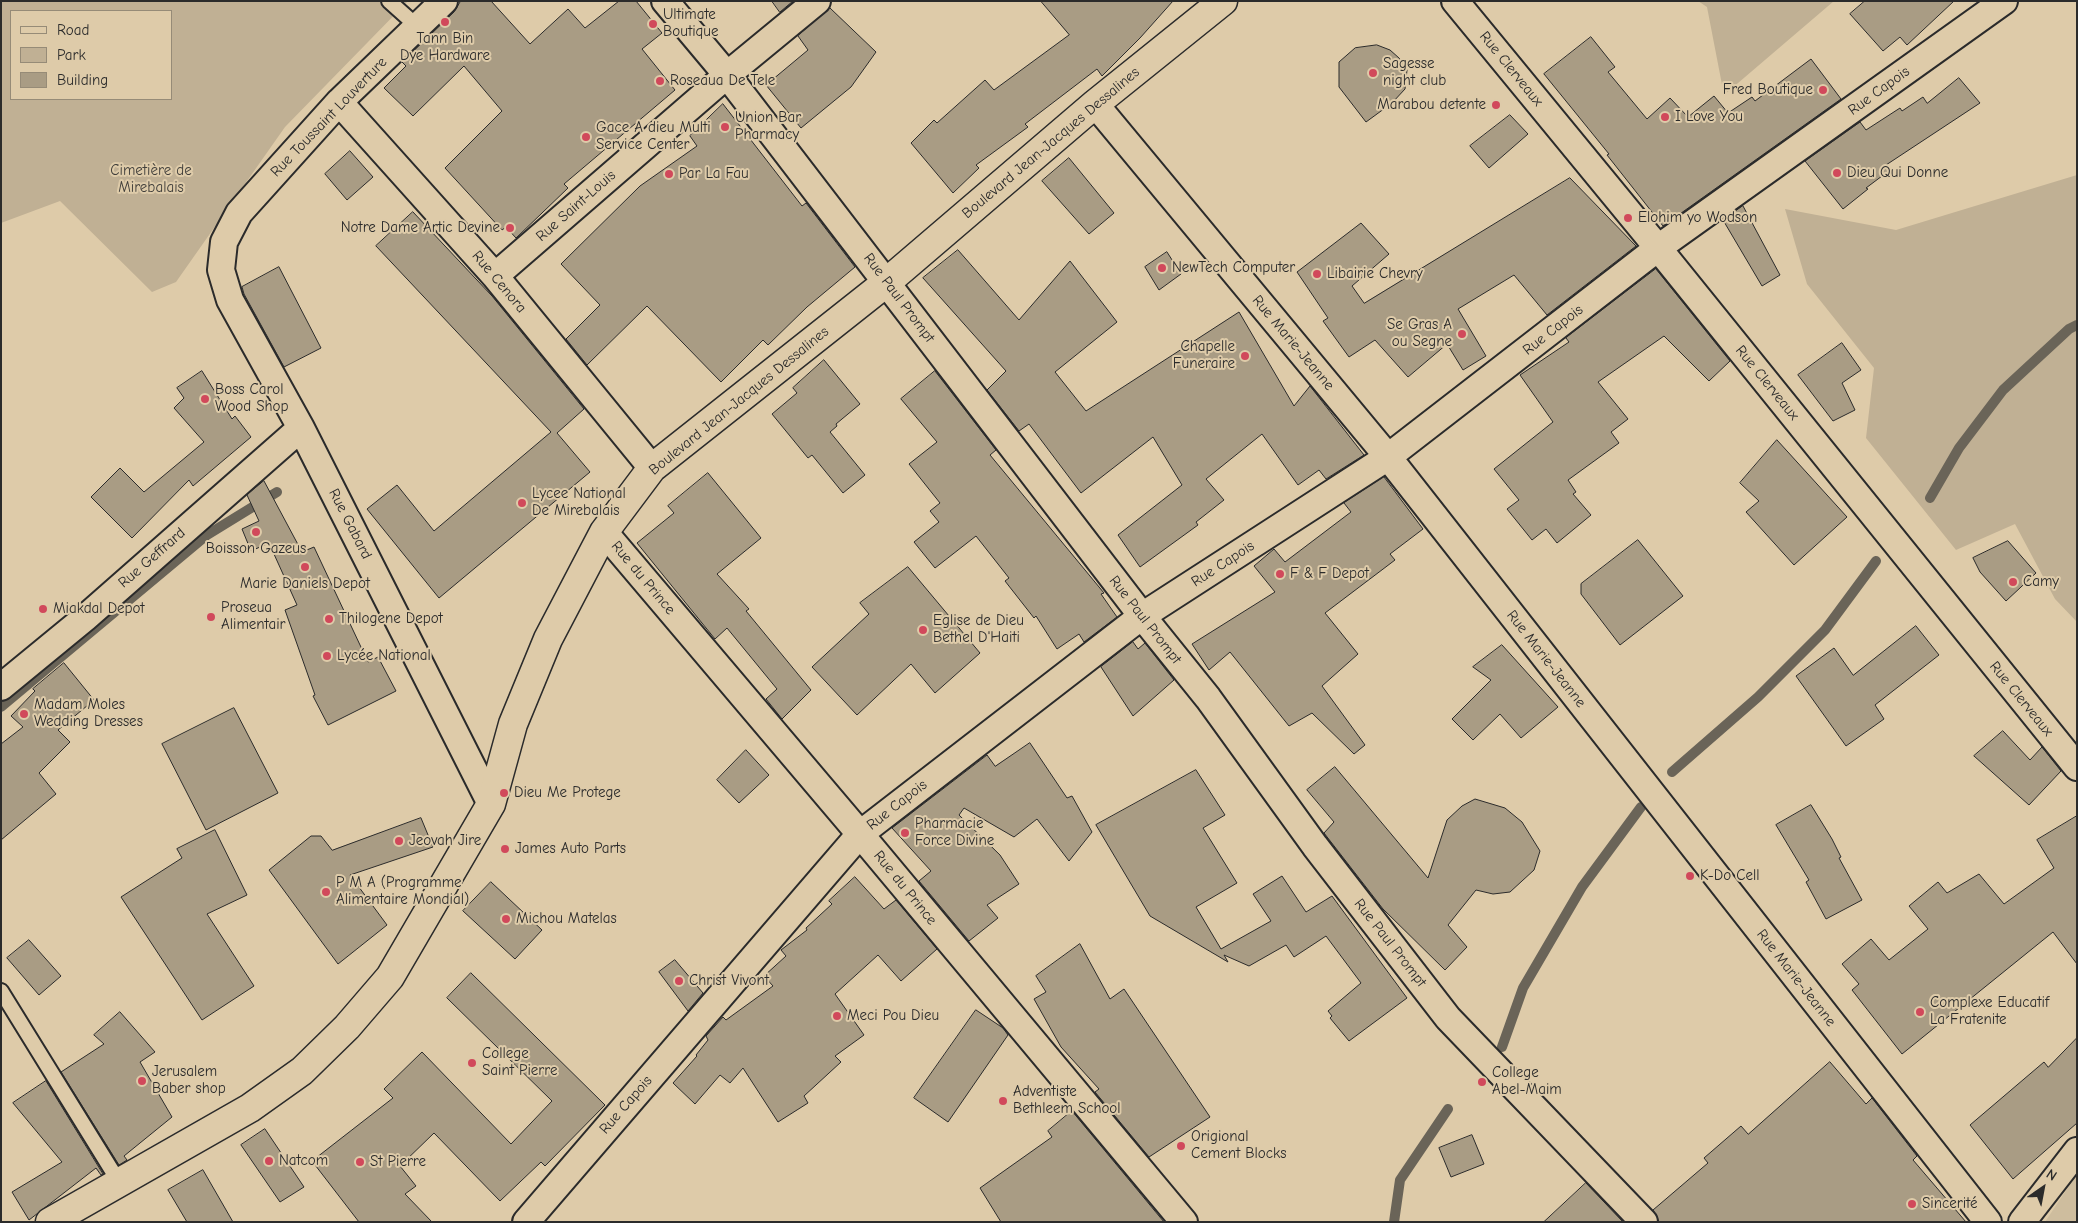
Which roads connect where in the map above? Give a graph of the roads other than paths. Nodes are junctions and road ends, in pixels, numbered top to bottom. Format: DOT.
graph roads {
  1 [pos="389,1"];
  2 [pos="444,1"];
  3 [pos="665,1"];
  4 [pos="817,1"];
  5 [pos="1222,1"];
  6 [pos="1455,1"];
  7 [pos="2004,1"];
  8 [pos="418,27"];
  9 [pos="727,75"];
  10 [pos="339,102"];
  11 [pos="1095,104"];
  12 [pos="224,242"];
  13 [pos="1658,248"];
  14 [pos="495,276"];
  15 [pos="887,282"];
  16 [pos="301,428"];
  17 [pos="1388,457"];
  18 [pos="652,468"];
  19 [pos="604,532"];
  20 [pos="1142,616"];
  21 [pos="1,687"];
  22 [pos="2077,767"];
  23 [pos="490,804"];
  24 [pos="860,834"];
  25 [pos="1,991"];
  26 [pos="2077,1151"];
  27 [pos="119,1182"];
  28 [pos="50,1222"];
  29 [pos="526,1222"];
  30 [pos="1184,1222"];
  31 [pos="1644,1222"];
  32 [pos="1988,1222"];
  33 [pos="2022,1222"];
  1 -- 8 [label="lane"];
  2 -- 8 [label="street, Rue Toussaint Louverture"];
  3 -- 9 [label="street, Rue Paul Prompt"];
  4 -- 9 [label="street, Rue Saint-Louis"];
  5 -- 11 [label="main road, Boulevard Jean-Jacques Dessalines"];
  6 -- 13 [label="street, Rue Clerveaux"];
  7 -- 13 [label="street, Rue Capois"];
  8 -- 10 [label="street, Rue Toussaint Louverture"];
  9 -- 14 [label="street, Rue Saint-Louis"];
  9 -- 15 [label="street, Rue Paul Prompt"];
  10 -- 12 [label="street, Rue Toussaint Louverture"];
  10 -- 14 [label="street, Rue Cenora"];
  11 -- 15 [label="main road, Boulevard Jean-Jacques Dessalines"];
  11 -- 17 [label="street, Rue Marie-Jeanne"];
  12 -- 16 [label="street, Rue Gabard"];
  13 -- 17 [label="street, Rue Capois"];
  13 -- 22 [label="street, Rue Clerveaux"];
  14 -- 18 [label="street, Rue Cenora"];
  15 -- 18 [label="main road, Boulevard Jean-Jacques Dessalines"];
  15 -- 20 [label="street, Rue Paul Prompt"];
  16 -- 21 [label="street, Rue Geffrard"];
  16 -- 23 [label="street, Rue Gabard"];
  17 -- 20 [label="street, Rue Capois"];
  17 -- 32 [label="street, Rue Marie-Jeanne"];
  18 -- 19 [label="main road, Boulevard Jean-Jacques Dessalines"];
  19 -- 23 [label="main road, Boulevard Jean-Jacques Dessalines"];
  19 -- 24 [label="street, Rue du Prince"];
  20 -- 24 [label="street, Rue Capois"];
  20 -- 31 [label="street, Rue Paul Prompt"];
  23 -- 27 [label="main road, Boulevard Jean-Jacques Dessalines"];
  24 -- 29 [label="street, Rue Capois"];
  24 -- 30 [label="street, Rue du Prince"];
  25 -- 27 [label="lane"];
  26 -- 33 [label="street"];
  27 -- 28 [label="main road, Boulevard Jean-Jacques Dessalines"];
}
